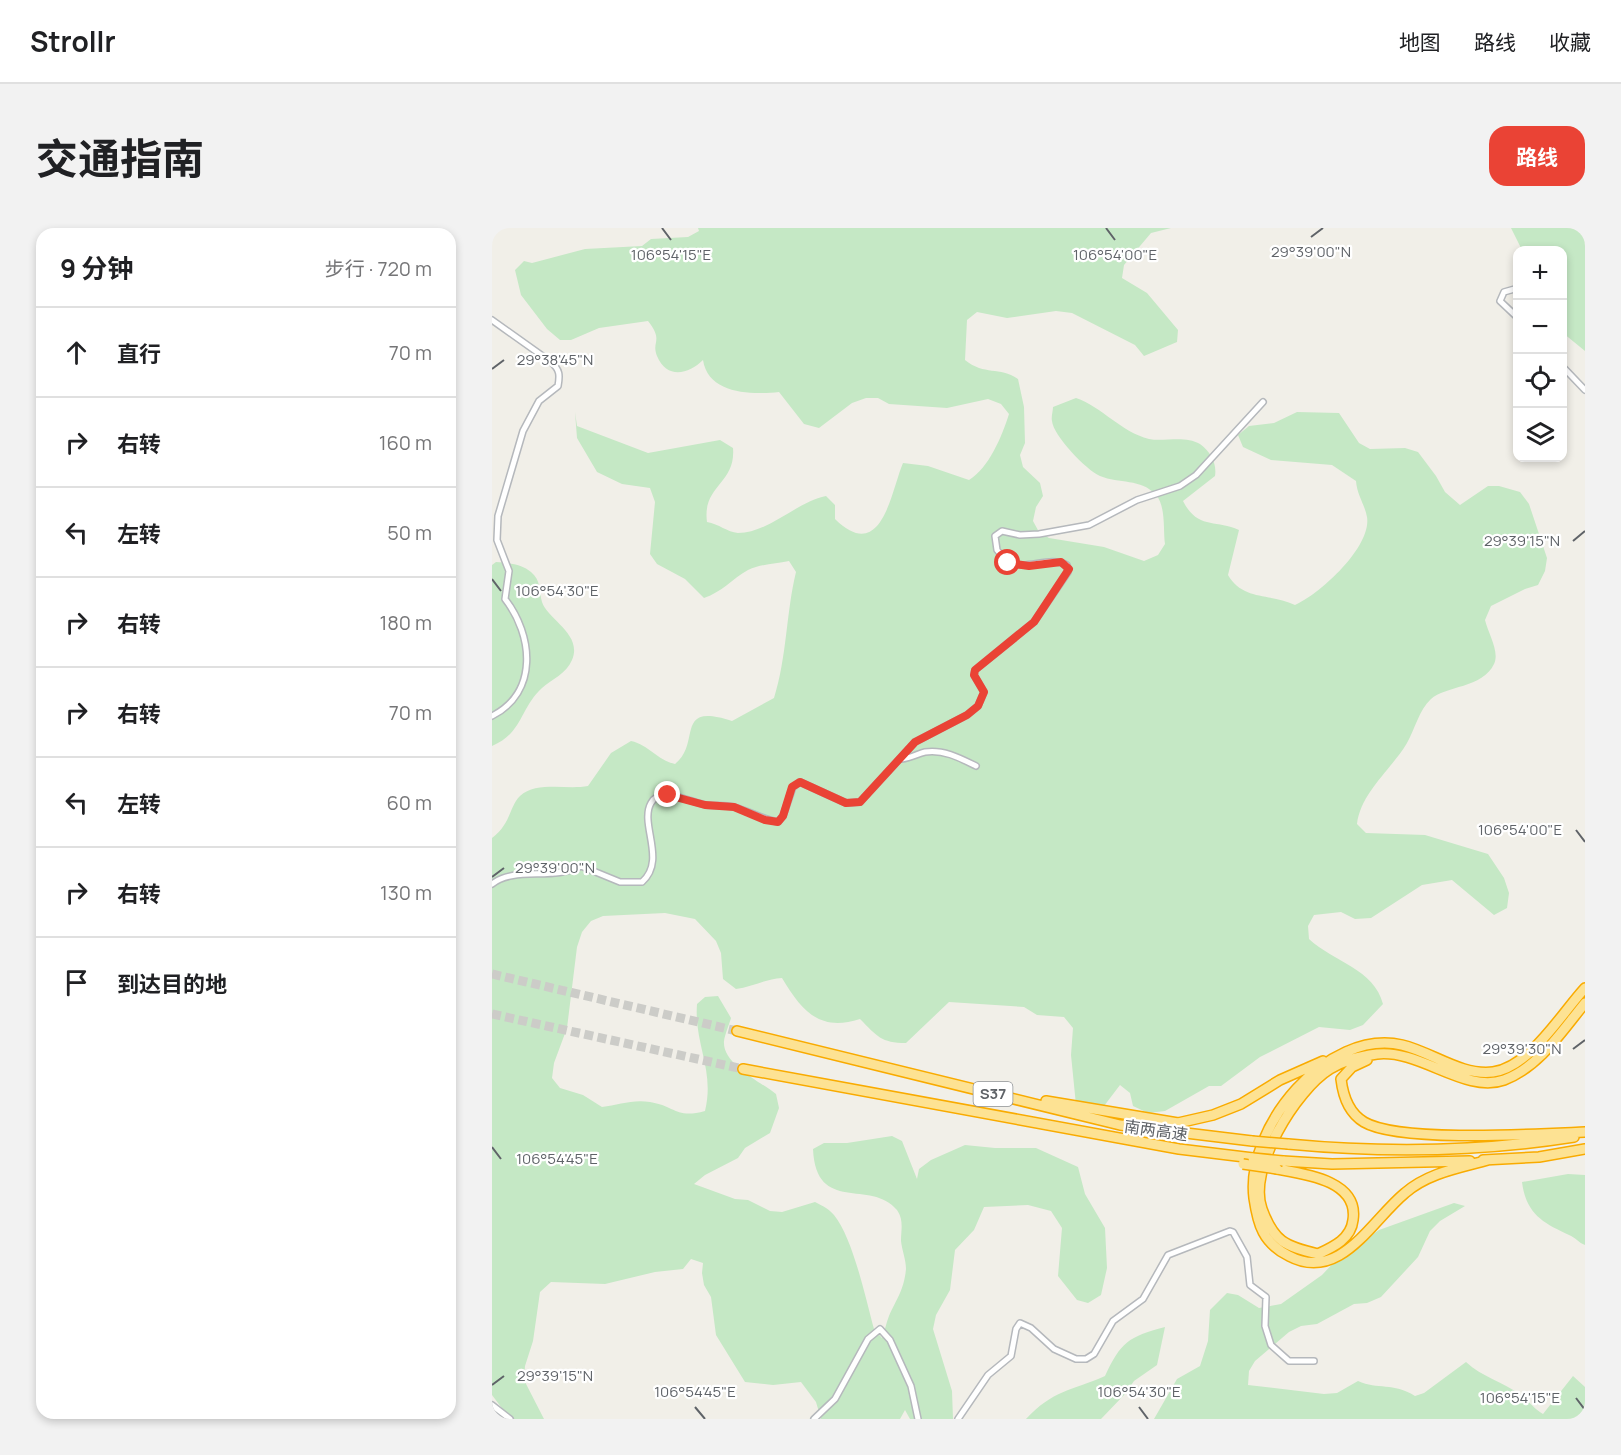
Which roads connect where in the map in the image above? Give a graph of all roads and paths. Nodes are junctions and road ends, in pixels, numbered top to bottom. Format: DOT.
graph roads {
  1 [pos="1513,289"];
  2 [pos="1513,313"];
  3 [pos="492,320"];
  4 [pos="1567,370"];
  5 [pos="1585,390"];
  6 [pos="1263,402"];
  7 [pos="492,716"];
  8 [pos="902,759"];
  9 [pos="976,766"];
  10 [pos="492,884"];
  11 [pos="1585,988"];
  12 [pos="1585,1003"];
  13 [pos="737,1031"];
  14 [pos="1380,1049"];
  15 [pos="1333,1056"];
  16 [pos="742,1069"];
  17 [pos="1457,1070"];
  18 [pos="973,1089"];
  19 [pos="1585,1134"];
  20 [pos="1179,1149"];
  21 [pos="1585,1149"];
  22 [pos="1488,1160"];
  23 [pos="1314,1362"];
  24 [pos="492,1405"];
  25 [pos="510,1419"];
  26 [pos="814,1419"];
  27 [pos="918,1419"];
  28 [pos="958,1419"];
  1 -- 2 [label="street"];
  3 -- 7 [label="street"];
  4 -- 5 [label="street"];
  6 -- 8 [label="street"];
  8 -- 9 [label="street"];
  8 -- 10 [label="street"];
  11 -- 17 [label="highway"];
  12 -- 17 [label="highway"];
  13 -- 18 [label="highway, 南两高速 / S37"];
  14 -- 15 [label="highway"];
  14 -- 17 [label="highway"];
  14 -- 19 [label="highway"];
  14 -- 20 [label="highway, bridge"];
  15 -- 18 [label="highway"];
  15 -- 22 [label="highway"];
  16 -- 20 [label="highway, 南两高速 / S37"];
  18 -- 19 [label="highway, 南两高速 / S37, bridge"];
  20 -- 22 [label="highway, 南两高速 / S37, bridge"];
  21 -- 22 [label="highway, 南两高速 / S37"];
  23 -- 28 [label="street"];
  24 -- 25 [label="street"];
  26 -- 27 [label="street"];
}
